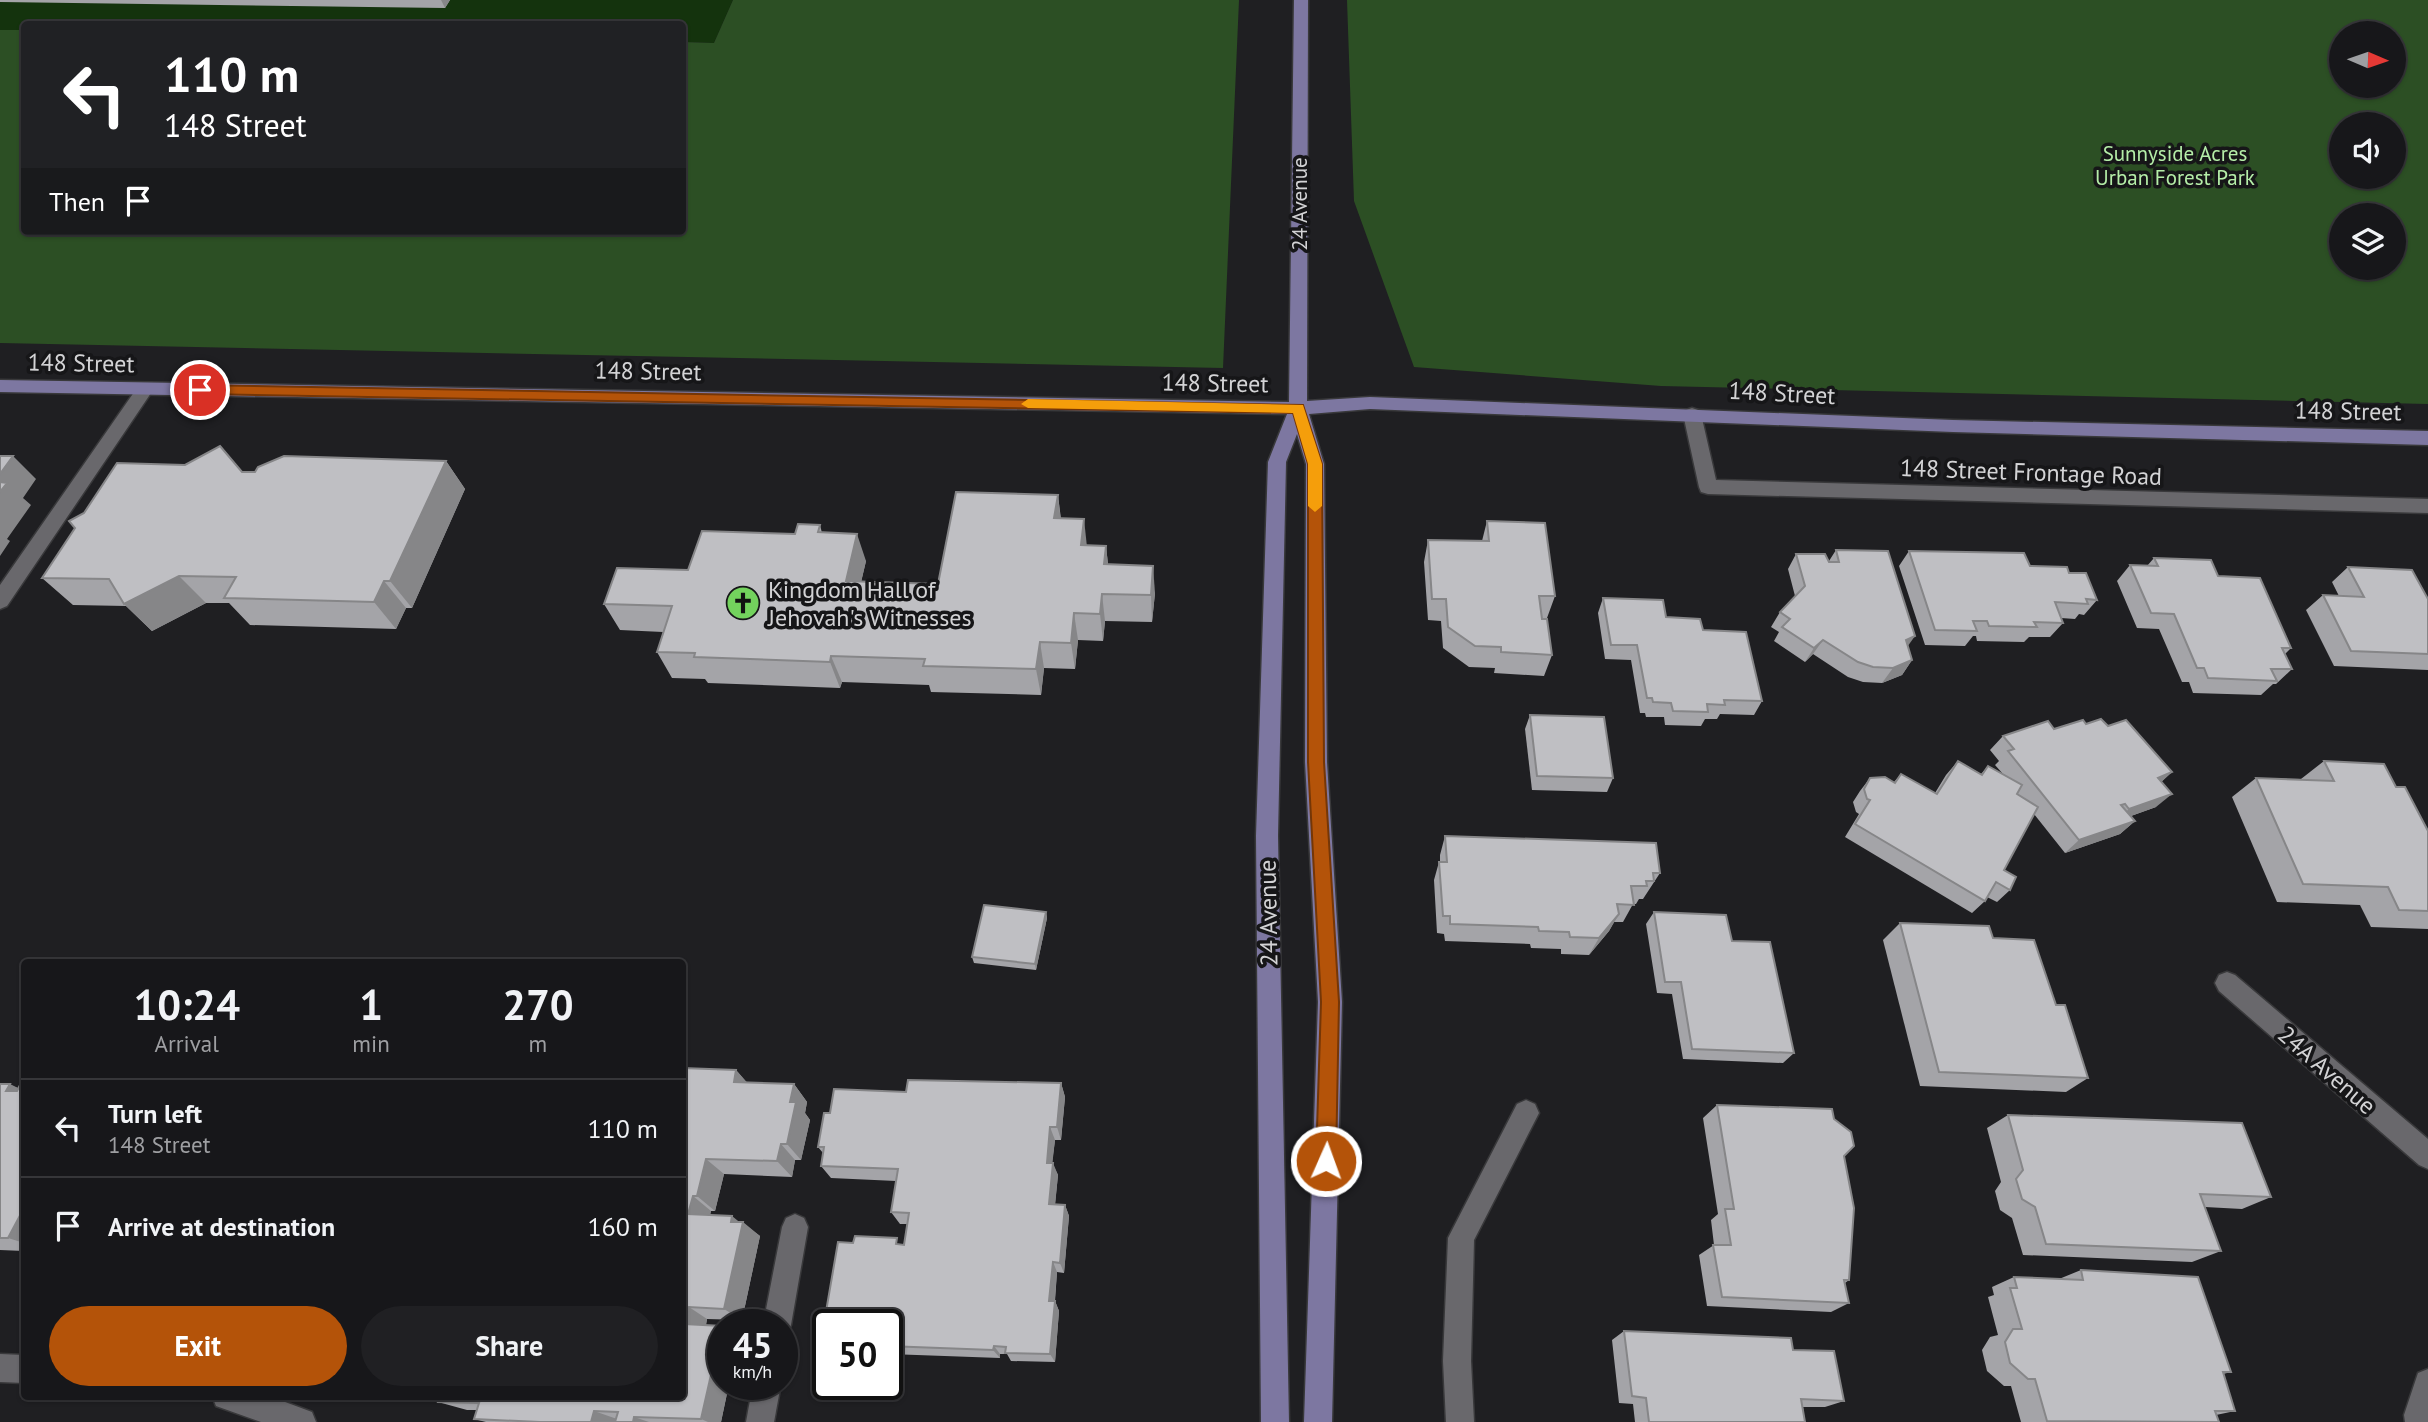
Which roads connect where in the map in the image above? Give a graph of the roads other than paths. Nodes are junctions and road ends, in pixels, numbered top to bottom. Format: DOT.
graph roads {
  1 [pos="1301,0"];
  2 [pos="0,386"];
  3 [pos="145,389"];
  4 [pos="1298,408"];
  5 [pos="1692,414"];
  6 [pos="2428,438"];
  7 [pos="2428,506"];
  8 [pos="0,601"];
  9 [pos="2227,983"];
  10 [pos="1526,1113"];
  11 [pos="2428,1156"];
  12 [pos="795,1227"];
  13 [pos="781,1309"];
  14 [pos="0,1368"];
  15 [pos="21,1369"];
  16 [pos="2428,1383"];
  17 [pos="238,1400"];
  18 [pos="764,1400"];
  19 [pos="302,1422"];
  20 [pos="760,1422"];
  21 [pos="1275,1422"];
  22 [pos="1318,1422"];
  23 [pos="1460,1422"];
  24 [pos="2419,1422"];
  1 -- 4 [label="main road, 24 Avenue"];
  2 -- 3 [label="main road, 148 Street"];
  3 -- 4 [label="main road, 148 Street"];
  3 -- 8 [label="street"];
  4 -- 5 [label="main road, 148 Street"];
  4 -- 21 [label="main road, 24 Avenue"];
  4 -- 22 [label="main road, 24 Avenue"];
  5 -- 6 [label="main road, 148 Street"];
  5 -- 7 [label="street, 148 Street Frontage Road"];
  9 -- 11 [label="street, 24A Avenue"];
  10 -- 23 [label="street"];
  12 -- 13 [label="street"];
  14 -- 15 [label="street"];
  16 -- 24 [label="street"];
  17 -- 19 [label="street"];
  18 -- 20 [label="street"];
}
